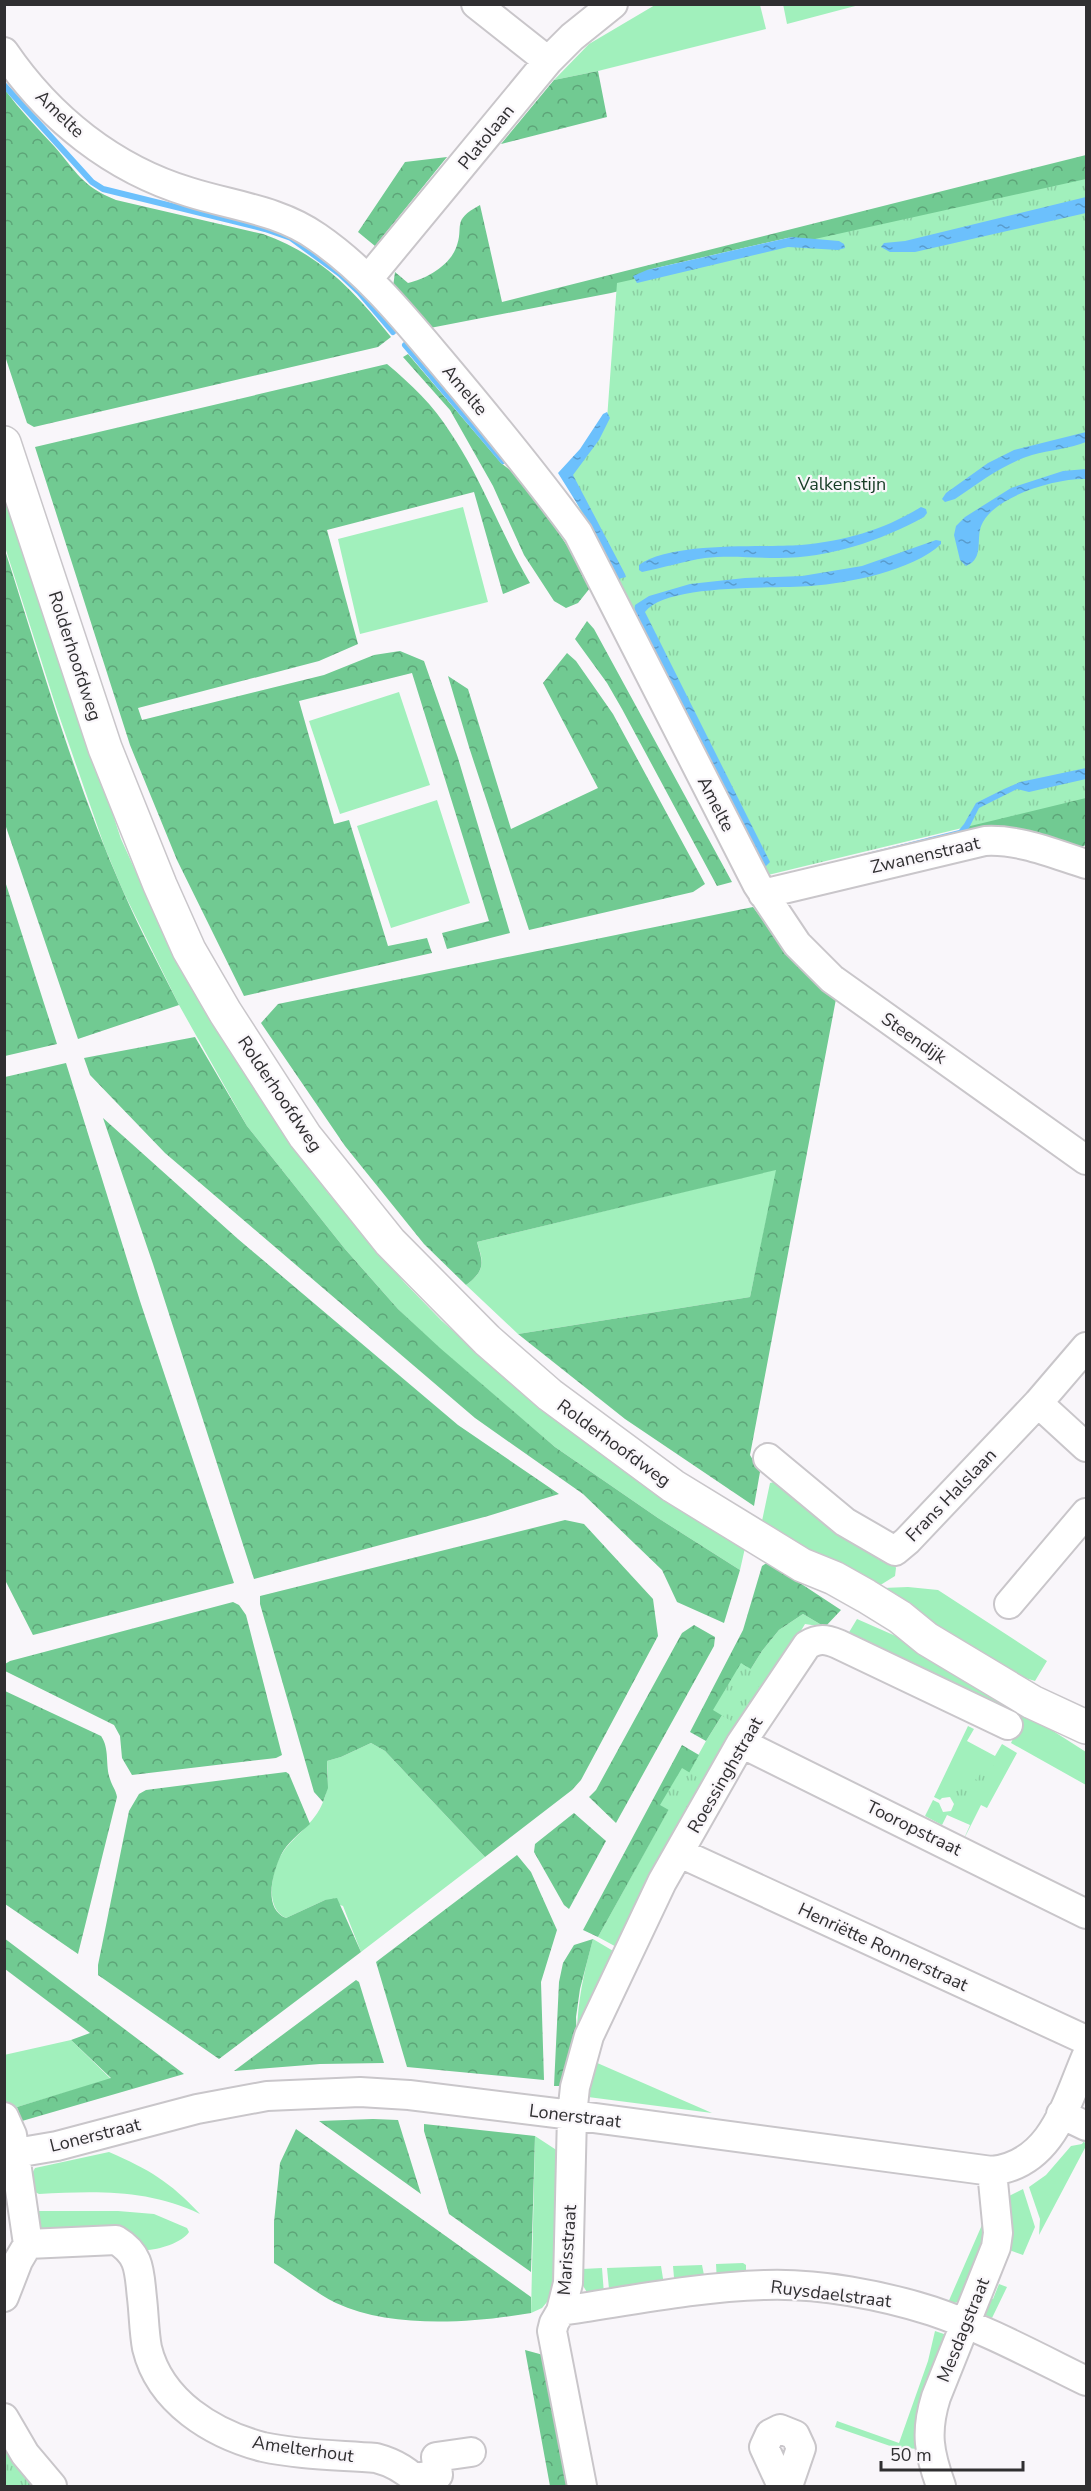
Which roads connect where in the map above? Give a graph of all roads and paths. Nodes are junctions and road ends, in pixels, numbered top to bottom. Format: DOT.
graph roads {
  1 [pos="476,4"];
  2 [pos="613,4"];
  3 [pos="4,52"];
  4 [pos="548,61"];
  5 [pos="368,279"];
  6 [pos="4,443"];
  7 [pos="1086,864"];
  8 [pos="763,894"];
  9 [pos="1086,1160"];
  10 [pos="1086,1347"];
  11 [pos="1038,1403"];
  12 [pos="1086,1447"];
  13 [pos="768,1458"];
  14 [pos="1086,1513"];
  15 [pos="1010,1604"];
  16 [pos="1032,1702"];
  17 [pos="1008,1725"];
  18 [pos="1086,1728"];
  19 [pos="741,1743"];
  20 [pos="1086,1745"];
  21 [pos="680,1852"];
  22 [pos="1086,1914"];
  23 [pos="1086,2040"];
  24 [pos="1086,2057"];
  25 [pos="572,2115"];
  26 [pos="4,2117"];
  27 [pos="1074,2120"];
  28 [pos="9,2155"];
  29 [pos="992,2171"];
  30 [pos="28,2244"];
  31 [pos="4,2297"];
  32 [pos="561,2312"];
  33 [pos="965,2324"];
  34 [pos="1086,2380"];
  35 [pos="4,2418"];
  36 [pos="471,2452"];
  37 [pos="418,2482"];
  38 [pos="52,2487"];
  39 [pos="582,2487"];
  40 [pos="782,2487"];
  41 [pos="788,2487"];
  42 [pos="941,2487"];
  1 -- 4 [label="street"];
  2 -- 4 [label="street, Platolaan"];
  3 -- 5 [label="street, Amelte"];
  4 -- 5 [label="street, Platolaan"];
  5 -- 8 [label="street, Amelte"];
  6 -- 16 [label="main road, Rolderhoofdweg"];
  7 -- 8 [label="street, Zwanenstraat"];
  8 -- 9 [label="street, Steendijk"];
  10 -- 11 [label="street, Frans Halslaan"];
  11 -- 12 [label="street"];
  11 -- 13 [label="street, Frans Halslaan"];
  14 -- 15 [label="street"];
  16 -- 18 [label="main road, Rolderhoofdweg"];
  16 -- 20 [label="main road, Rolderhoofdweg"];
  17 -- 19 [label="street, Roessinghstraat"];
  19 -- 21 [label="street, Roessinghstraat"];
  19 -- 22 [label="street, Tooropstraat"];
  21 -- 23 [label="street, Henriëtte Ronnerstraat"];
  21 -- 25 [label="street, Roessinghstraat"];
  24 -- 27 [label="street, Lonerstraat"];
  25 -- 28 [label="street, Lonerstraat"];
  25 -- 29 [label="street, Lonerstraat"];
  25 -- 32 [label="street, Marisstraat"];
  26 -- 28 [label="street"];
  27 -- 29 [label="street, Lonerstraat"];
  28 -- 30 [label="street"];
  29 -- 33 [label="street, Mesdagstraat"];
  30 -- 31 [label="street"];
  30 -- 37 [label="street, Amelterhout"];
  32 -- 33 [label="street, Ruysdaelstraat"];
  32 -- 39 [label="street, Marisstraat"];
  33 -- 34 [label="street, Ruysdaelstraat"];
  33 -- 42 [label="street, Mesdagstraat"];
  35 -- 38 [label="street"];
  36 -- 37 [label="street, Amelterhout"];
  40 -- 41 [label="street"];
}
